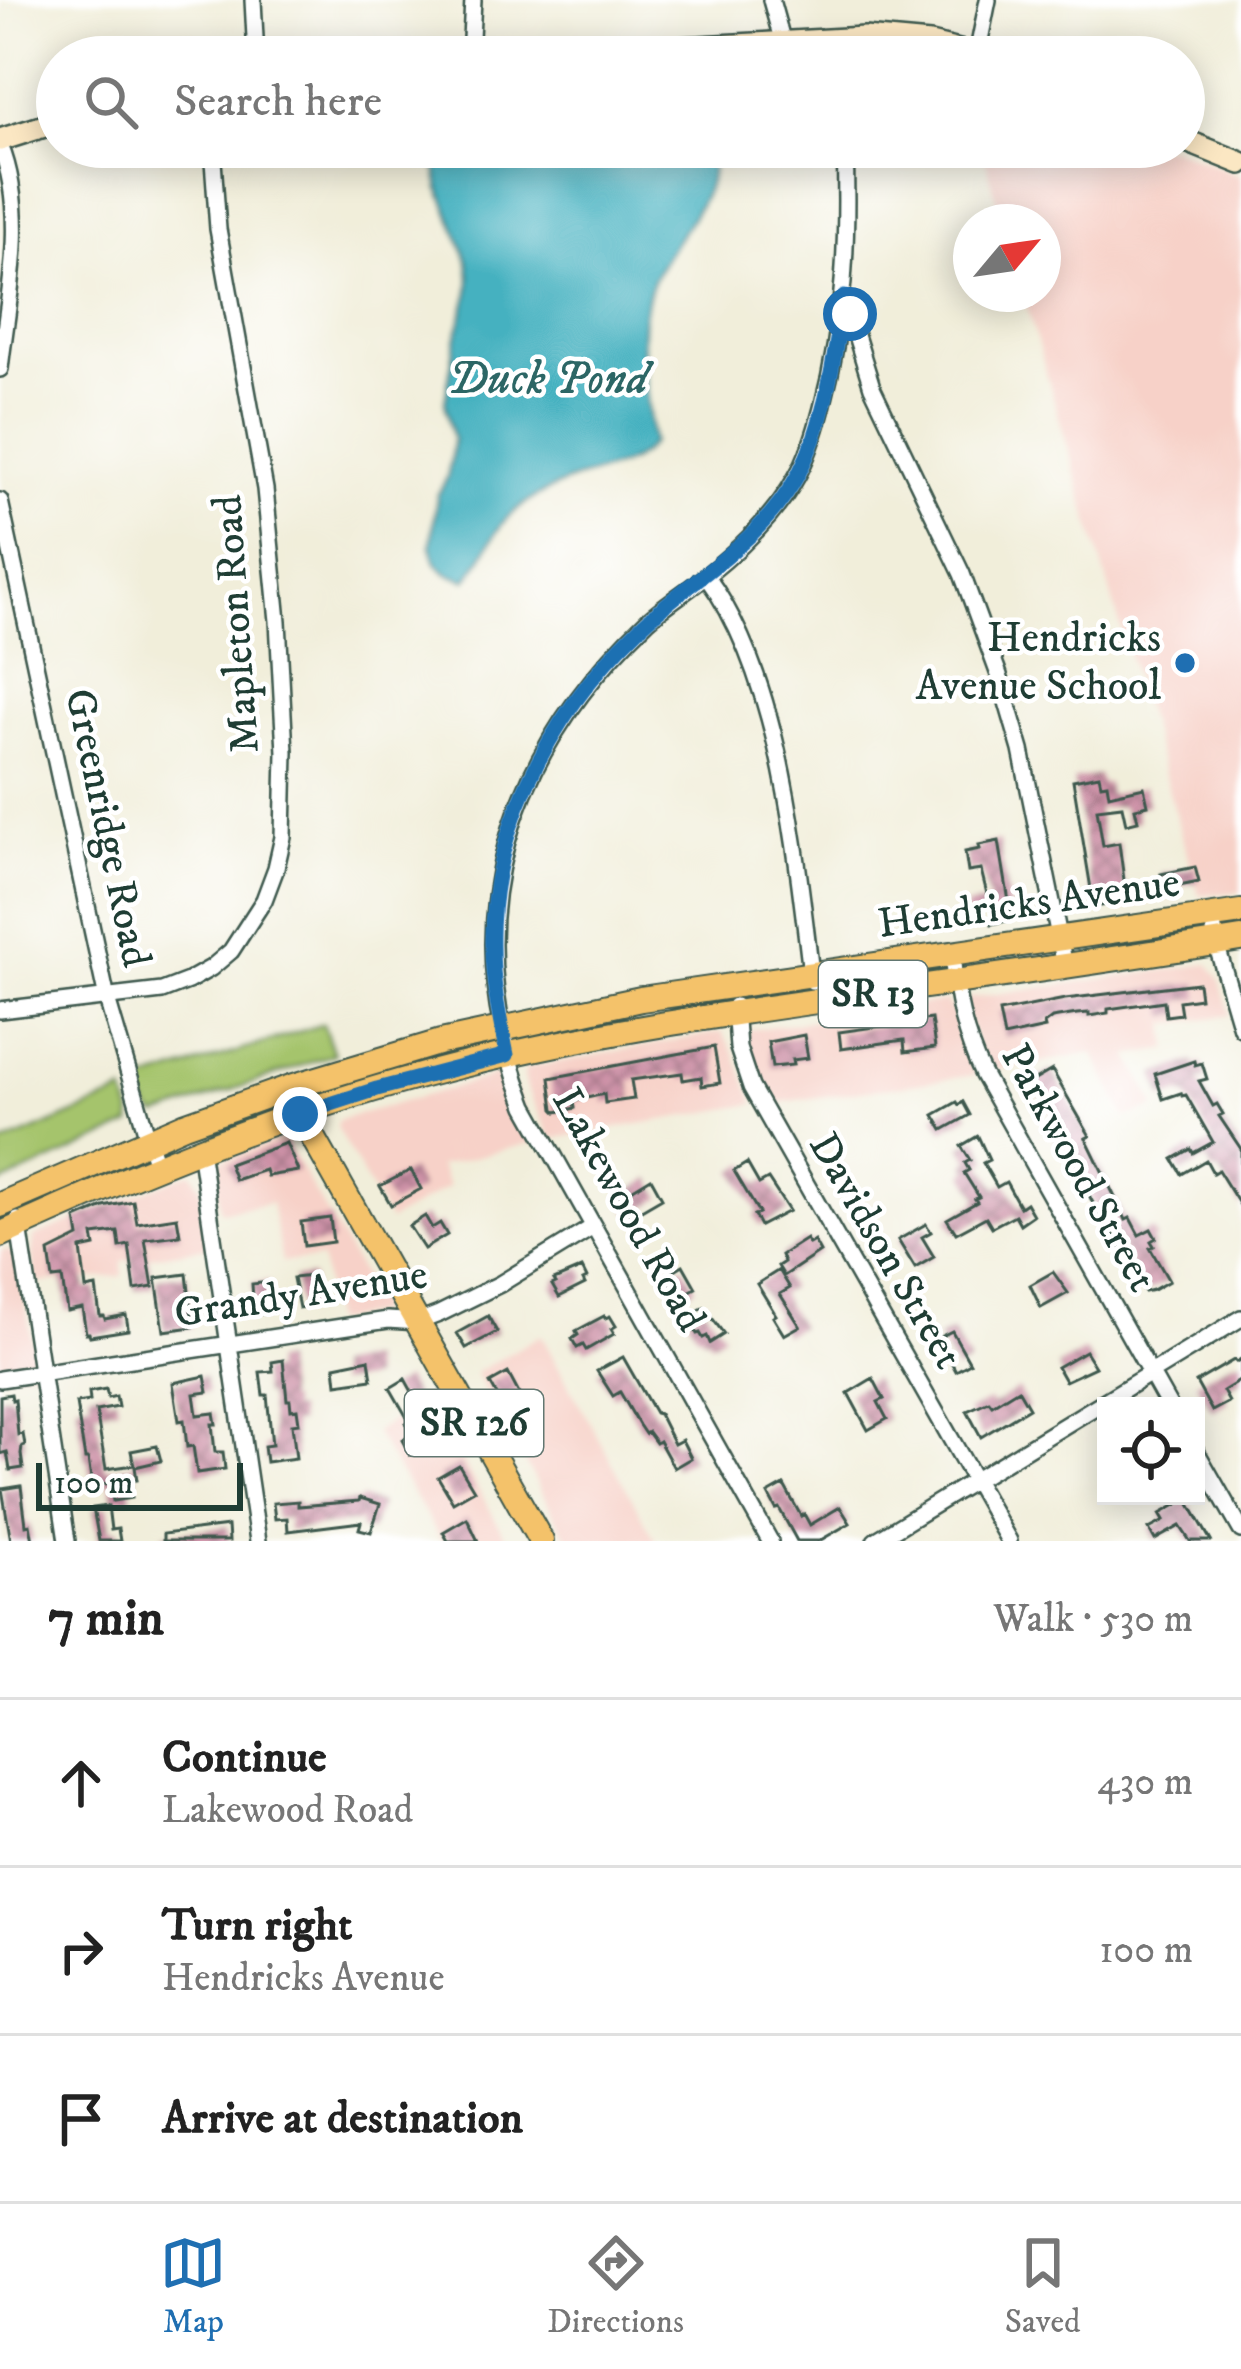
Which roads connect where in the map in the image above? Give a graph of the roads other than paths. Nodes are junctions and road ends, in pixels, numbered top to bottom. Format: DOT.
graph roads {
  1 [pos="254,0"];
  2 [pos="473,0"];
  3 [pos="771,0"];
  4 [pos="988,0"];
  5 [pos="255,36"];
  6 [pos="471,36"];
  7 [pos="781,36"];
  8 [pos="983,36"];
  9 [pos="36,130"];
  10 [pos="0,143"];
  11 [pos="1205,148"];
  12 [pos="1241,163"];
  13 [pos="214,168"];
  14 [pos="845,168"];
  15 [pos="844,297"];
  16 [pos="0,369"];
  17 [pos="0,501"];
  18 [pos="706,576"];
  19 [pos="1241,912"];
  20 [pos="1211,917"];
  21 [pos="1060,939"];
  22 [pos="1228,941"];
  23 [pos="952,954"];
  24 [pos="1065,966"];
  25 [pos="812,975"];
  26 [pos="955,982"];
  27 [pos="734,985"];
  28 [pos="107,999"];
  29 [pos="815,1002"];
  30 [pos="0,1010"];
  31 [pos="735,1012"];
  32 [pos="502,1028"];
  33 [pos="1241,1028"];
  34 [pos="507,1055"];
  35 [pos="284,1090"];
  36 [pos="300,1114"];
  37 [pos="149,1138"];
  38 [pos="200,1150"];
  39 [pos="156,1166"];
  40 [pos="5,1203"];
  41 [pos="593,1226"];
  42 [pos="10,1230"];
  43 [pos="1241,1318"];
  44 [pos="418,1322"];
  45 [pos="230,1343"];
  46 [pos="43,1371"];
  47 [pos="1150,1374"];
  48 [pos="0,1379"];
  49 [pos="1164,1397"];
  50 [pos="1205,1467"];
  51 [pos="974,1480"];
  52 [pos="1241,1530"];
  53 [pos="67,1541"];
  54 [pos="258,1541"];
  55 [pos="541,1541"];
  56 [pos="770,1541"];
  57 [pos="875,1541"];
  58 [pos="1009,1541"];
  1 -- 5 [label="street"];
  2 -- 6 [label="street"];
  3 -- 7 [label="street"];
  4 -- 8 [label="street"];
  9 -- 10 [label="street"];
  10 -- 16 [label="street"];
  11 -- 12 [label="street"];
  13 -- 28 [label="street, Mapleton Road"];
  14 -- 15 [label="street, Lakewood Road"];
  15 -- 18 [label="street, Lakewood Road"];
  15 -- 21 [label="street"];
  17 -- 28 [label="street, Greenridge Road"];
  18 -- 25 [label="street"];
  18 -- 32 [label="street, Lakewood Road"];
  19 -- 20 [label="main road, Hendricks Avenue / SR 13"];
  20 -- 21 [label="main road, Hendricks Avenue / SR 13"];
  20 -- 22 [label="street"];
  21 -- 23 [label="main road, Hendricks Avenue / SR 13"];
  21 -- 24 [label="street"];
  22 -- 24 [label="main road, Hendricks Avenue / SR 13"];
  22 -- 33 [label="street"];
  23 -- 25 [label="main road, Hendricks Avenue / SR 13"];
  23 -- 26 [label="street, Parkwood Street"];
  24 -- 26 [label="main road, Hendricks Avenue / SR 13"];
  25 -- 27 [label="main road, Hendricks Avenue / SR 13"];
  25 -- 29 [label="street"];
  26 -- 29 [label="main road, Hendricks Avenue / SR 13"];
  26 -- 47 [label="street, Parkwood Street"];
  27 -- 31 [label="street, Davidson Street"];
  27 -- 32 [label="main road, Hendricks Avenue / SR 13"];
  28 -- 30 [label="street, Mapleton Road"];
  28 -- 37 [label="street, Greenridge Road"];
  29 -- 31 [label="main road, Hendricks Avenue / SR 13"];
  31 -- 34 [label="main road, Hendricks Avenue / SR 13"];
  31 -- 51 [label="street, Davidson Street"];
  32 -- 34 [label="street, Lakewood Road"];
  32 -- 35 [label="main road, Hendricks Avenue / SR 13"];
  34 -- 36 [label="main road, Hendricks Avenue / SR 13"];
  34 -- 41 [label="street, Lakewood Road"];
  35 -- 36 [label="main road, SR 126"];
  35 -- 37 [label="main road, Hendricks Avenue / SR 13"];
  35 -- 38 [label="main road"];
  36 -- 38 [label="main road, Hendricks Avenue / SR 13"];
  36 -- 44 [label="main road, SR 126"];
  37 -- 39 [label="street, Greenridge Road"];
  37 -- 40 [label="main road, Hendricks Avenue / SR 13"];
  38 -- 39 [label="main road, Hendricks Avenue / SR 13"];
  38 -- 45 [label="street"];
  39 -- 42 [label="main road, Hendricks Avenue / SR 13"];
  40 -- 42 [label="street"];
  41 -- 44 [label="street, Grandy Avenue"];
  41 -- 56 [label="street, Lakewood Road"];
  42 -- 46 [label="street"];
  43 -- 47 [label="street"];
  44 -- 45 [label="street, Grandy Avenue"];
  44 -- 55 [label="main road, SR 126"];
  45 -- 46 [label="street, Grandy Avenue"];
  45 -- 54 [label="street"];
  46 -- 48 [label="street, Grandy Avenue"];
  46 -- 53 [label="street"];
  47 -- 49 [label="street, Parkwood Street"];
  47 -- 51 [label="street"];
  50 -- 52 [label="street"];
  51 -- 57 [label="street"];
  51 -- 58 [label="street, Davidson Street"];
}
